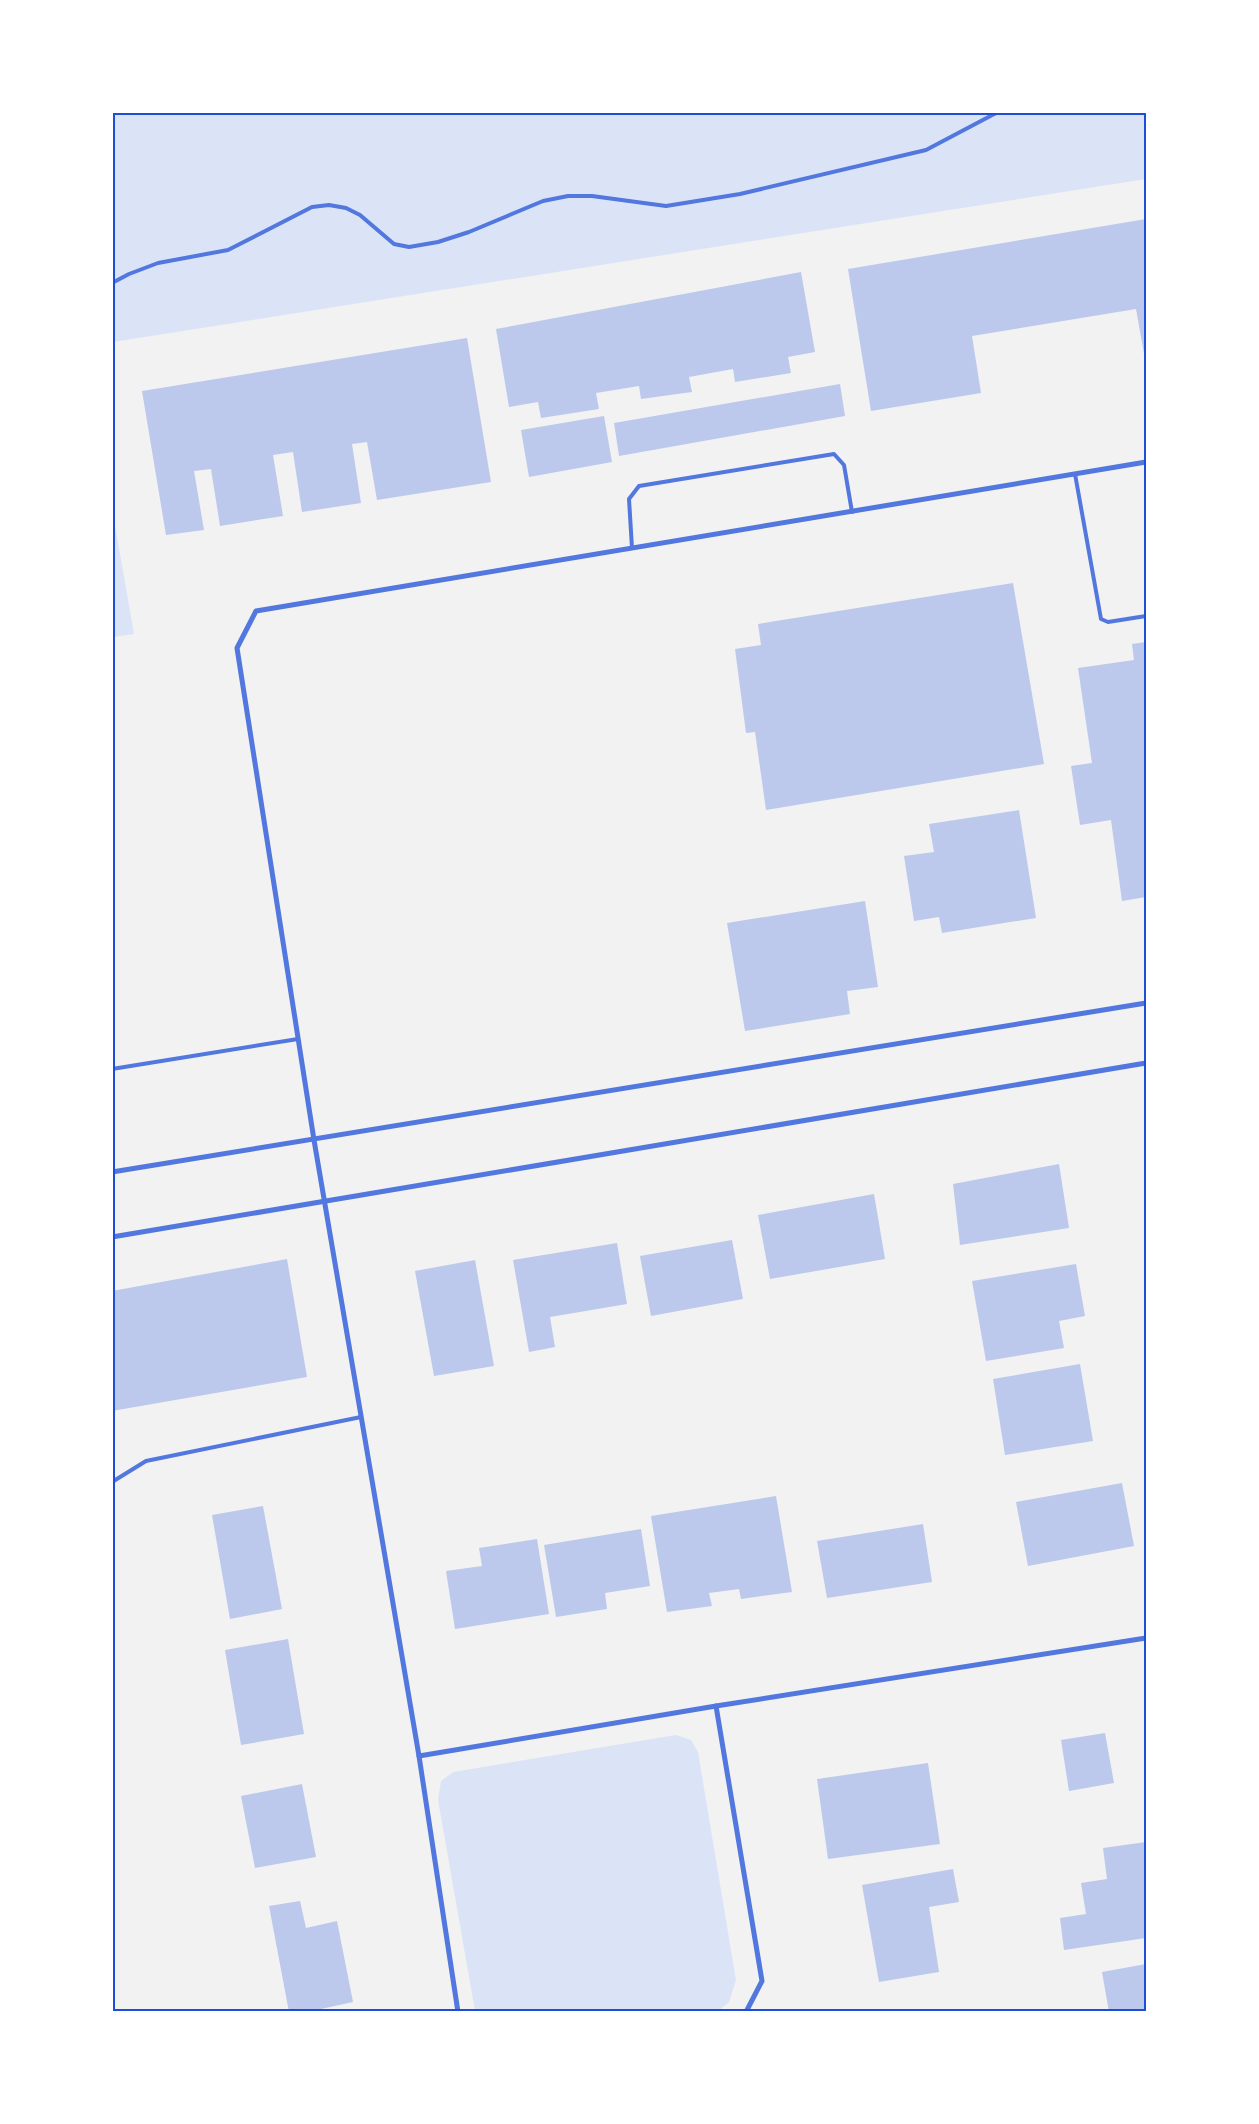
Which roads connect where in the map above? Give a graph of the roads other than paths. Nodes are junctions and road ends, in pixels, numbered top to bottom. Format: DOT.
graph roads {
  1 [pos="998,112"];
  2 [pos="112,283"];
  3 [pos="1146,462"];
  4 [pos="1076,474"];
  5 [pos="852,512"];
  6 [pos="632,548"];
  7 [pos="1146,616"];
  8 [pos="1146,1003"];
  9 [pos="298,1039"];
  10 [pos="1146,1063"];
  11 [pos="112,1069"];
  12 [pos="314,1140"];
  13 [pos="112,1172"];
  14 [pos="324,1200"];
  15 [pos="112,1237"];
  16 [pos="361,1417"];
  17 [pos="112,1482"];
  18 [pos="1146,1638"];
  19 [pos="716,1706"];
  20 [pos="419,1756"];
  21 [pos="458,2012"];
  22 [pos="746,2012"];
  1 -- 2 [label="lane"];
  3 -- 4 [label="street"];
  4 -- 5 [label="street"];
  4 -- 7 [label="lane"];
  5 -- 6 [label="street"];
  5 -- 6 [label="lane"];
  6 -- 9 [label="street"];
  8 -- 12 [label="street"];
  9 -- 11 [label="lane"];
  9 -- 12 [label="street"];
  10 -- 14 [label="street"];
  12 -- 13 [label="street"];
  12 -- 14 [label="street"];
  14 -- 15 [label="street"];
  14 -- 16 [label="street"];
  16 -- 17 [label="lane"];
  16 -- 20 [label="street"];
  18 -- 19 [label="street"];
  19 -- 20 [label="street"];
  19 -- 22 [label="street"];
  20 -- 21 [label="street"];
}
